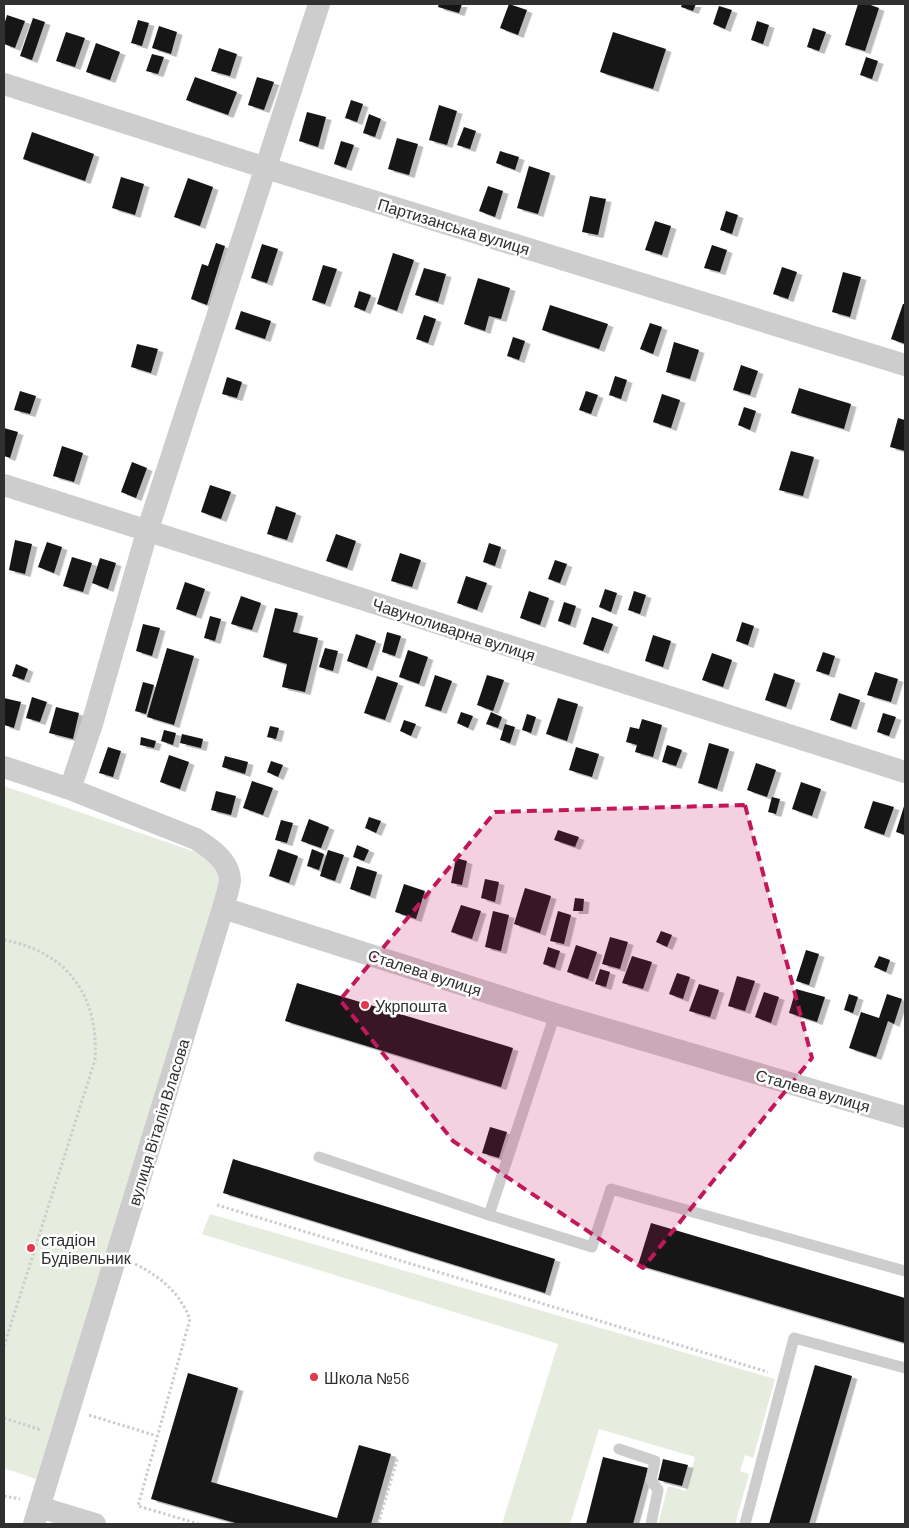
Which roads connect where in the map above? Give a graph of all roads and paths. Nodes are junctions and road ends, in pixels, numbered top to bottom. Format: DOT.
graph roads {
  1 [pos="319,4"];
  2 [pos="4,84"];
  3 [pos="266,168"];
  4 [pos="905,365"];
  5 [pos="4,485"];
  6 [pos="147,532"];
  7 [pos="4,768"];
  8 [pos="905,772"];
  9 [pos="70,789"];
  10 [pos="223,908"];
  11 [pos="4,940"];
  12 [pos="555,1014"];
  13 [pos="905,1117"];
  14 [pos="319,1157"];
  15 [pos="217,1206"];
  16 [pos="489,1215"];
  17 [pos="117,1254"];
  18 [pos="905,1270"];
  19 [pos="4,1346"];
  20 [pos="905,1368"];
  21 [pos="783,1376"];
  22 [pos="69,1409"];
  23 [pos="4,1418"];
  24 [pos="157,1436"];
  25 [pos="61,1437"];
  26 [pos="619,1449"];
  27 [pos="398,1456"];
  28 [pos="37,1516"];
  29 [pos="95,1524"];
  30 [pos="199,1524"];
  31 [pos="378,1524"];
  32 [pos="651,1524"];
  33 [pos="745,1524"];
  1 -- 3 [label="street"];
  2 -- 3 [label="street, Партизанська вулиця"];
  3 -- 4 [label="street, Партизанська вулиця"];
  3 -- 6 [label="street"];
  5 -- 6 [label="street, Чавуноливарна вулиця"];
  6 -- 8 [label="street, Чавуноливарна вулиця"];
  6 -- 9 [label="street"];
  7 -- 9 [label="street"];
  9 -- 10 [label="street"];
  10 -- 12 [label="street, Сталева вулиця"];
  10 -- 17 [label="street, вулиця Віталія Власова"];
  11 -- 19 [label="path"];
  12 -- 13 [label="street, Сталева вулиця"];
  12 -- 16 [label="lane"];
  14 -- 16 [label="lane"];
  15 -- 21 [label="path"];
  16 -- 18 [label="lane"];
  17 -- 22 [label="street, вулиця Віталія Власова"];
  17 -- 24 [label="path"];
  20 -- 21 [label="lane"];
  21 -- 33 [label="lane"];
  22 -- 24 [label="path"];
  22 -- 25 [label="street, вулиця Віталія Власова"];
  23 -- 25 [label="path"];
  24 -- 30 [label="path"];
  25 -- 28 [label="street, вулиця Віталія Власова"];
  26 -- 32 [label="lane"];
  27 -- 31 [label="path"];
  28 -- 29 [label="street, вулиця Віталія Власова"];
}
